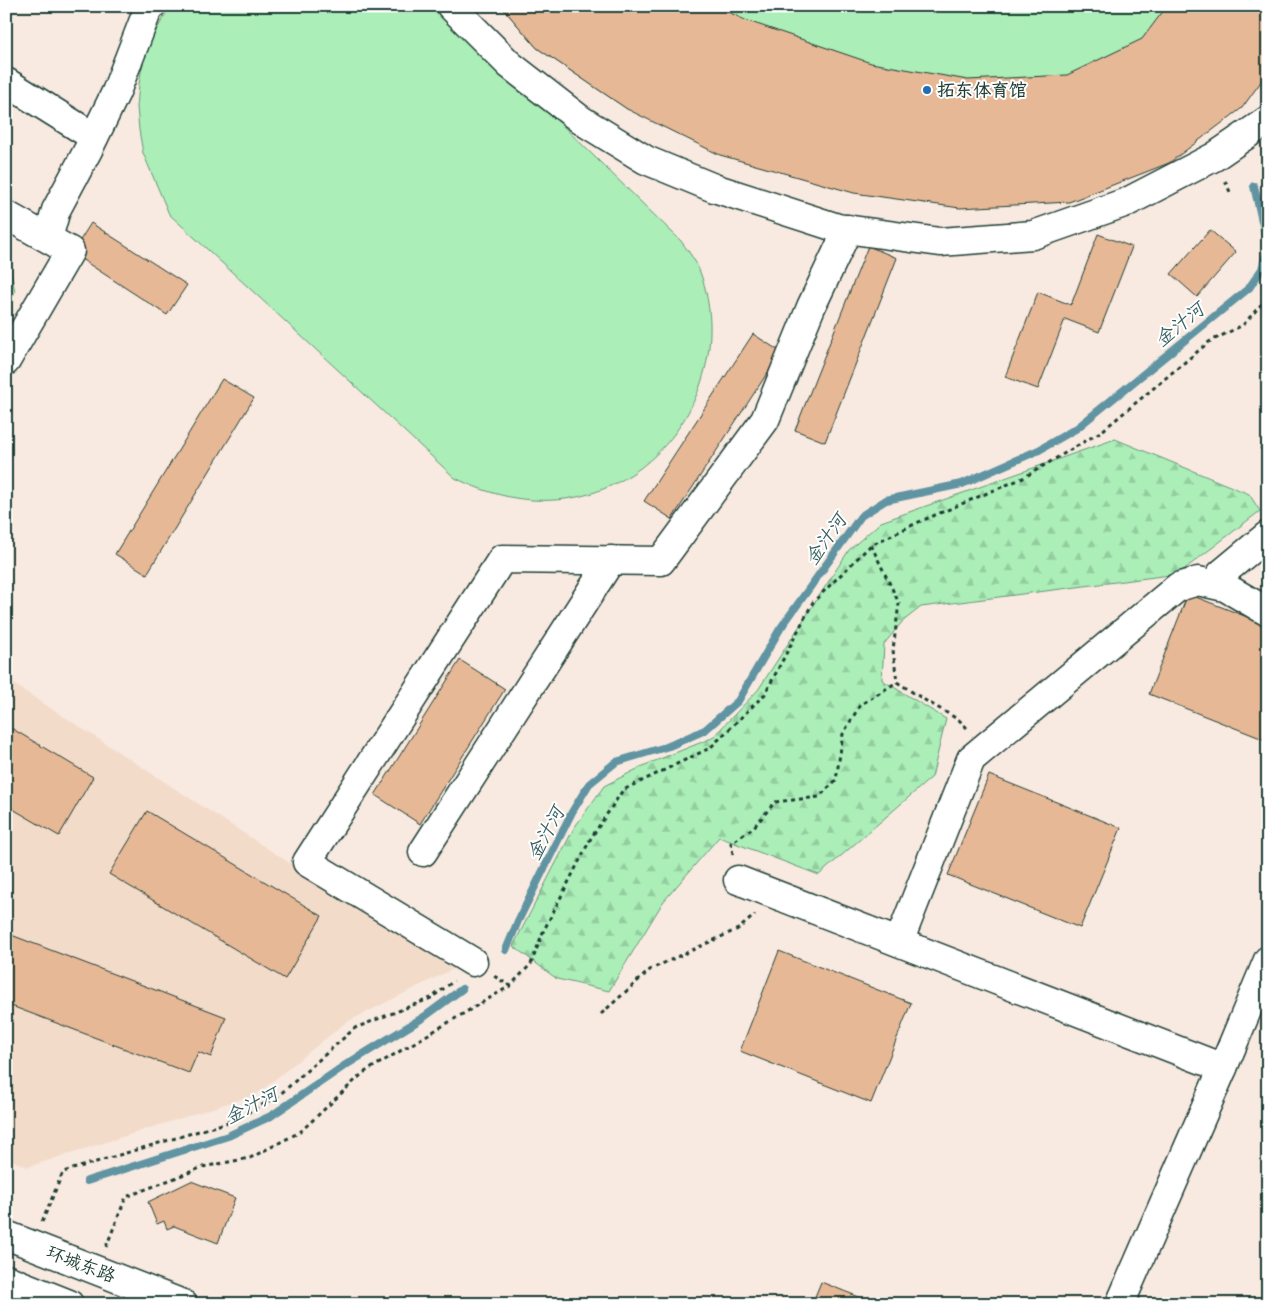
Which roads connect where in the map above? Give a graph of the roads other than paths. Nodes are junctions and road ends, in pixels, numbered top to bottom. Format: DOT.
graph roads {
  1 [pos="151,6"];
  2 [pos="452,6"];
  3 [pos="6,82"];
  4 [pos="1268,120"];
  5 [pos="94,137"];
  6 [pos="6,214"];
  7 [pos="848,229"];
  8 [pos="48,238"];
  9 [pos="6,361"];
  10 [pos="1268,535"];
  11 [pos="611,560"];
  12 [pos="1221,574"];
  13 [pos="1268,612"];
  14 [pos="423,852"];
  15 [pos="738,880"];
  16 [pos="899,942"];
  17 [pos="1268,960"];
  18 [pos="473,962"];
  19 [pos="1223,1068"];
  20 [pos="6,1235"];
  21 [pos="6,1280"];
  22 [pos="69,1304"];
  23 [pos="183,1304"];
  24 [pos="1120,1304"];
  1 -- 5 [label="street"];
  2 -- 7 [label="street"];
  3 -- 5 [label="street"];
  4 -- 7 [label="street"];
  5 -- 8 [label="street"];
  6 -- 8 [label="street"];
  7 -- 11 [label="street"];
  8 -- 9 [label="street"];
  10 -- 12 [label="street"];
  11 -- 14 [label="street"];
  11 -- 18 [label="street"];
  13 -- 16 [label="street"];
  15 -- 16 [label="street"];
  16 -- 19 [label="street"];
  17 -- 19 [label="street"];
  19 -- 24 [label="street"];
  20 -- 23 [label="street, 环城东路"];
  21 -- 22 [label="street"];
}
